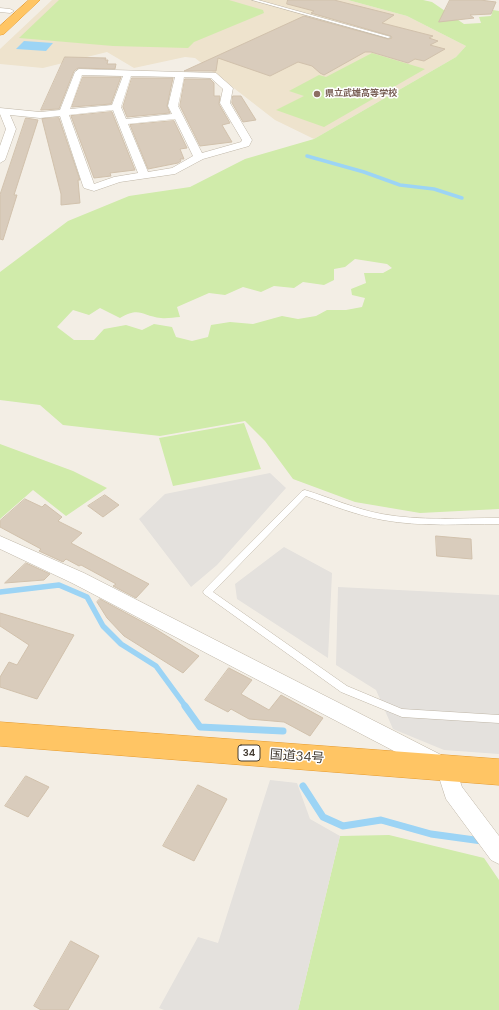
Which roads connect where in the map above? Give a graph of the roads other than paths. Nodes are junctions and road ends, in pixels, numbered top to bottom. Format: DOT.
graph roads {
  1 [pos="24,0"];
  2 [pos="35,0"];
  3 [pos="254,0"];
  4 [pos="5,11"];
  5 [pos="0,20"];
  6 [pos="0,32"];
  7 [pos="389,37"];
  8 [pos="128,73"];
  9 [pos="180,74"];
  10 [pos="116,107"];
  11 [pos="2,111"];
  12 [pos="64,112"];
  13 [pos="178,116"];
  14 [pos="122,122"];
  15 [pos="199,157"];
  16 [pos="0,160"];
  17 [pos="144,176"];
  18 [pos="499,521"];
  19 [pos="0,542"];
  20 [pos="499,719"];
  21 [pos="0,734"];
  22 [pos="446,768"];
  23 [pos="499,772"];
  24 [pos="499,853"];
  1 -- 4 [label="highway"];
  2 -- 6 [label="highway"];
  3 -- 7 [label="lane"];
  4 -- 5 [label="highway"];
  8 -- 9 [label="street"];
  8 -- 10 [label="street"];
  8 -- 12 [label="street"];
  9 -- 13 [label="street"];
  9 -- 15 [label="street"];
  10 -- 12 [label="street"];
  10 -- 14 [label="street"];
  11 -- 12 [label="street"];
  11 -- 16 [label="street"];
  12 -- 17 [label="street"];
  13 -- 14 [label="street"];
  13 -- 15 [label="street"];
  14 -- 17 [label="street"];
  15 -- 17 [label="street"];
  18 -- 20 [label="lane"];
  19 -- 22 [label="street"];
  21 -- 22 [label="highway, 国道34号 / 34"];
  22 -- 23 [label="highway, 国道34号 / 34"];
  22 -- 24 [label="street"];
}
